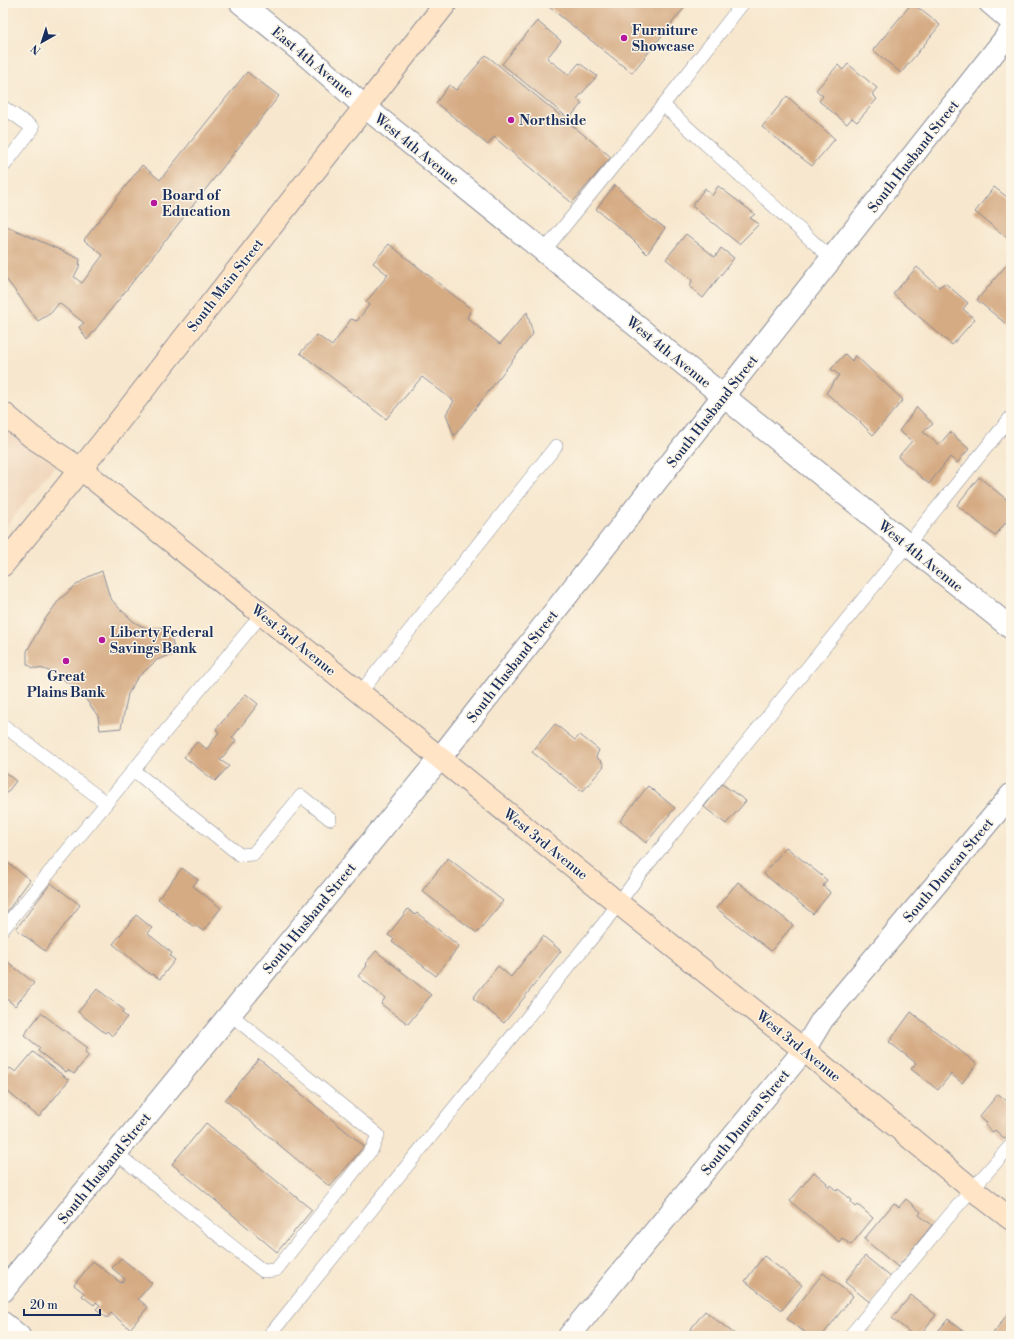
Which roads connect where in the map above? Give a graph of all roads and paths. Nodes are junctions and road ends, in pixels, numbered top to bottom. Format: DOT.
graph roads {
  1 [pos="241,3"];
  2 [pos="446,3"];
  3 [pos="743,3"];
  4 [pos="990,3"];
  5 [pos="1011,21"];
  6 [pos="1011,31"];
  7 [pos="663,105"];
  8 [pos="3,107"];
  9 [pos="365,107"];
  10 [pos="3,167"];
  11 [pos="544,251"];
  12 [pos="832,259"];
  13 [pos="723,396"];
  14 [pos="4,415"];
  15 [pos="1011,417"];
  16 [pos="556,446"];
  17 [pos="81,469"];
  18 [pos="907,545"];
  19 [pos="3,565"];
  20 [pos="262,614"];
  21 [pos="1011,628"];
  22 [pos="360,693"];
  23 [pos="3,724"];
  24 [pos="440,758"];
  25 [pos="133,770"];
  26 [pos="1011,795"];
  27 [pos="106,803"];
  28 [pos="330,819"];
  29 [pos="618,903"];
  30 [pos="3,929"];
  31 [pos="230,1014"];
  32 [pos="804,1050"];
  33 [pos="1011,1146"];
  34 [pos="116,1153"];
  35 [pos="972,1189"];
  36 [pos="1011,1219"];
  37 [pos="3,1291"];
  38 [pos="3,1323"];
  39 [pos="19,1336"];
  40 [pos="269,1336"];
  41 [pos="569,1336"];
  42 [pos="850,1336"];
  1 -- 9 [label="street, East 4th Avenue"];
  2 -- 9 [label="street, South Main Street"];
  3 -- 7 [label="lane"];
  4 -- 5 [label="street"];
  6 -- 12 [label="street, South Husband Street"];
  7 -- 11 [label="lane"];
  7 -- 12 [label="lane"];
  8 -- 10 [label="lane"];
  9 -- 11 [label="street, West 4th Avenue"];
  9 -- 17 [label="street, South Main Street"];
  11 -- 13 [label="street, West 4th Avenue"];
  12 -- 13 [label="street, South Husband Street"];
  13 -- 18 [label="street, West 4th Avenue"];
  13 -- 24 [label="street, South Husband Street"];
  14 -- 17 [label="street, West 3rd Avenue"];
  15 -- 18 [label="lane"];
  16 -- 22 [label="lane"];
  17 -- 19 [label="street, South Main Street"];
  17 -- 20 [label="street, West 3rd Avenue"];
  18 -- 21 [label="street, West 4th Avenue"];
  18 -- 29 [label="lane"];
  20 -- 22 [label="street, West 3rd Avenue"];
  20 -- 25 [label="lane"];
  22 -- 24 [label="street, West 3rd Avenue"];
  23 -- 27 [label="lane"];
  24 -- 29 [label="street, West 3rd Avenue"];
  24 -- 31 [label="street, South Husband Street"];
  25 -- 27 [label="lane"];
  25 -- 28 [label="lane"];
  26 -- 32 [label="street, South Duncan Street"];
  27 -- 30 [label="lane"];
  29 -- 32 [label="street, West 3rd Avenue"];
  29 -- 40 [label="lane"];
  31 -- 34 [label="street, South Husband Street"];
  31 -- 34 [label="lane"];
  32 -- 35 [label="street, West 3rd Avenue"];
  32 -- 41 [label="street, South Duncan Street"];
  33 -- 35 [label="lane"];
  34 -- 37 [label="street, South Husband Street"];
  35 -- 36 [label="street, West 3rd Avenue"];
  35 -- 42 [label="lane"];
  38 -- 39 [label="street"];
}
